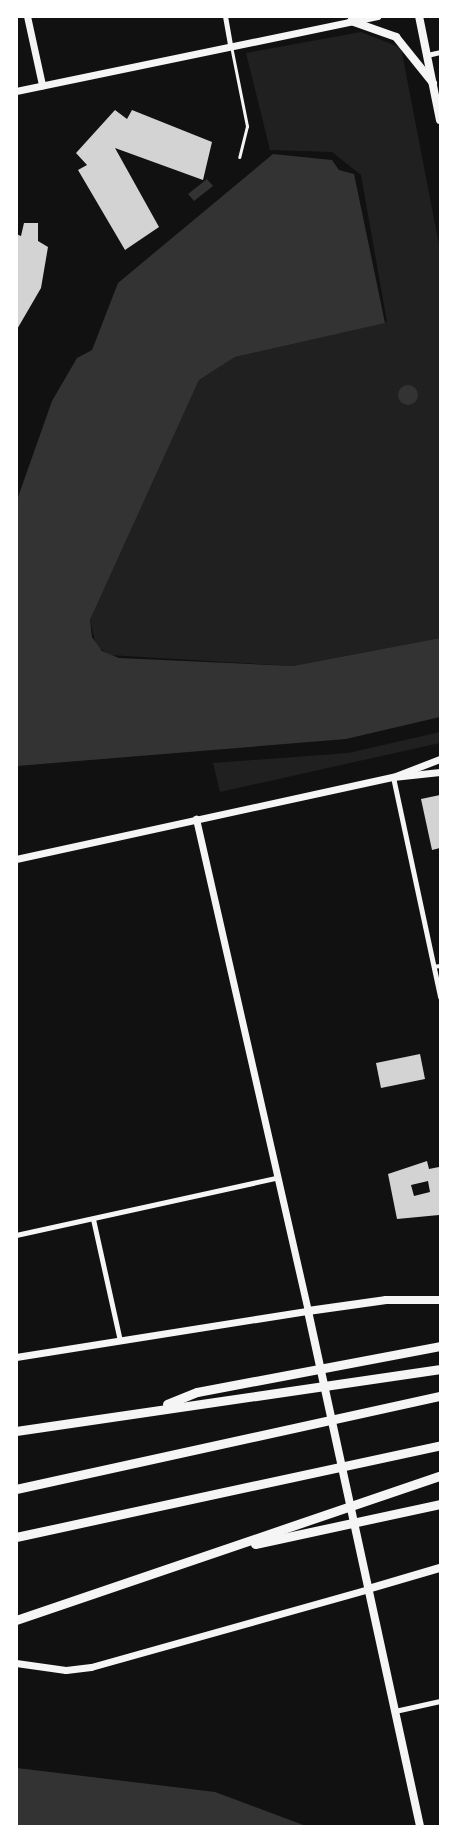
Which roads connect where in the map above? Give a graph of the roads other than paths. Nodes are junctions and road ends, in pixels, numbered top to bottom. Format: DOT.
graph roads {
  1 [pos="27,16"];
  2 [pos="225,16"];
  3 [pos="377,16"];
  4 [pos="419,16"];
  5 [pos="351,21"];
  6 [pos="230,44"];
  7 [pos="441,52"];
  8 [pos="427,55"];
  9 [pos="433,83"];
  10 [pos="42,85"];
  11 [pos="16,91"];
  12 [pos="441,120"];
  13 [pos="239,157"];
  14 [pos="441,759"];
  15 [pos="441,772"];
  16 [pos="393,777"];
  17 [pos="196,819"];
  18 [pos="16,860"];
  19 [pos="437,966"];
  20 [pos="441,997"];
  21 [pos="276,1178"];
  22 [pos="93,1219"];
  23 [pos="16,1235"];
  24 [pos="441,1300"];
  25 [pos="308,1311"];
  26 [pos="120,1341"];
  27 [pos="441,1346"];
  28 [pos="16,1357"];
  29 [pos="441,1369"];
  30 [pos="441,1396"];
  31 [pos="154,1409"];
  32 [pos="16,1431"];
  33 [pos="441,1445"];
  34 [pos="441,1476"];
  35 [pos="16,1489"];
  36 [pos="441,1504"];
  37 [pos="16,1537"];
  38 [pos="226,1550"];
  39 [pos="441,1568"];
  40 [pos="368,1589"];
  41 [pos="16,1618"];
  42 [pos="16,1663"];
  43 [pos="441,1701"];
  44 [pos="395,1711"];
  45 [pos="420,1827"];
  1 -- 10 [label="street"];
  2 -- 6 [label="street"];
  3 -- 5 [label="street"];
  4 -- 8 [label="main road"];
  5 -- 6 [label="street"];
  5 -- 9 [label="main road"];
  6 -- 10 [label="street"];
  6 -- 13 [label="lane"];
  7 -- 8 [label="street"];
  8 -- 9 [label="main road"];
  9 -- 12 [label="main road"];
  10 -- 11 [label="street"];
  14 -- 16 [label="street"];
  15 -- 16 [label="street"];
  16 -- 17 [label="street"];
  16 -- 19 [label="street"];
  17 -- 18 [label="street"];
  17 -- 21 [label="street"];
  19 -- 20 [label="street"];
  21 -- 22 [label="street"];
  21 -- 25 [label="street"];
  22 -- 23 [label="street"];
  22 -- 26 [label="street"];
  24 -- 25 [label="main road"];
  25 -- 26 [label="street"];
  25 -- 40 [label="main road"];
  26 -- 28 [label="street"];
  27 -- 31 [label="highway"];
  29 -- 31 [label="highway"];
  30 -- 35 [label="highway"];
  31 -- 32 [label="highway"];
  33 -- 37 [label="highway"];
  34 -- 38 [label="highway"];
  36 -- 38 [label="highway"];
  38 -- 41 [label="highway"];
  39 -- 40 [label="main road"];
  40 -- 42 [label="street"];
  40 -- 44 [label="main road"];
  43 -- 44 [label="street"];
  44 -- 45 [label="main road"];
}
